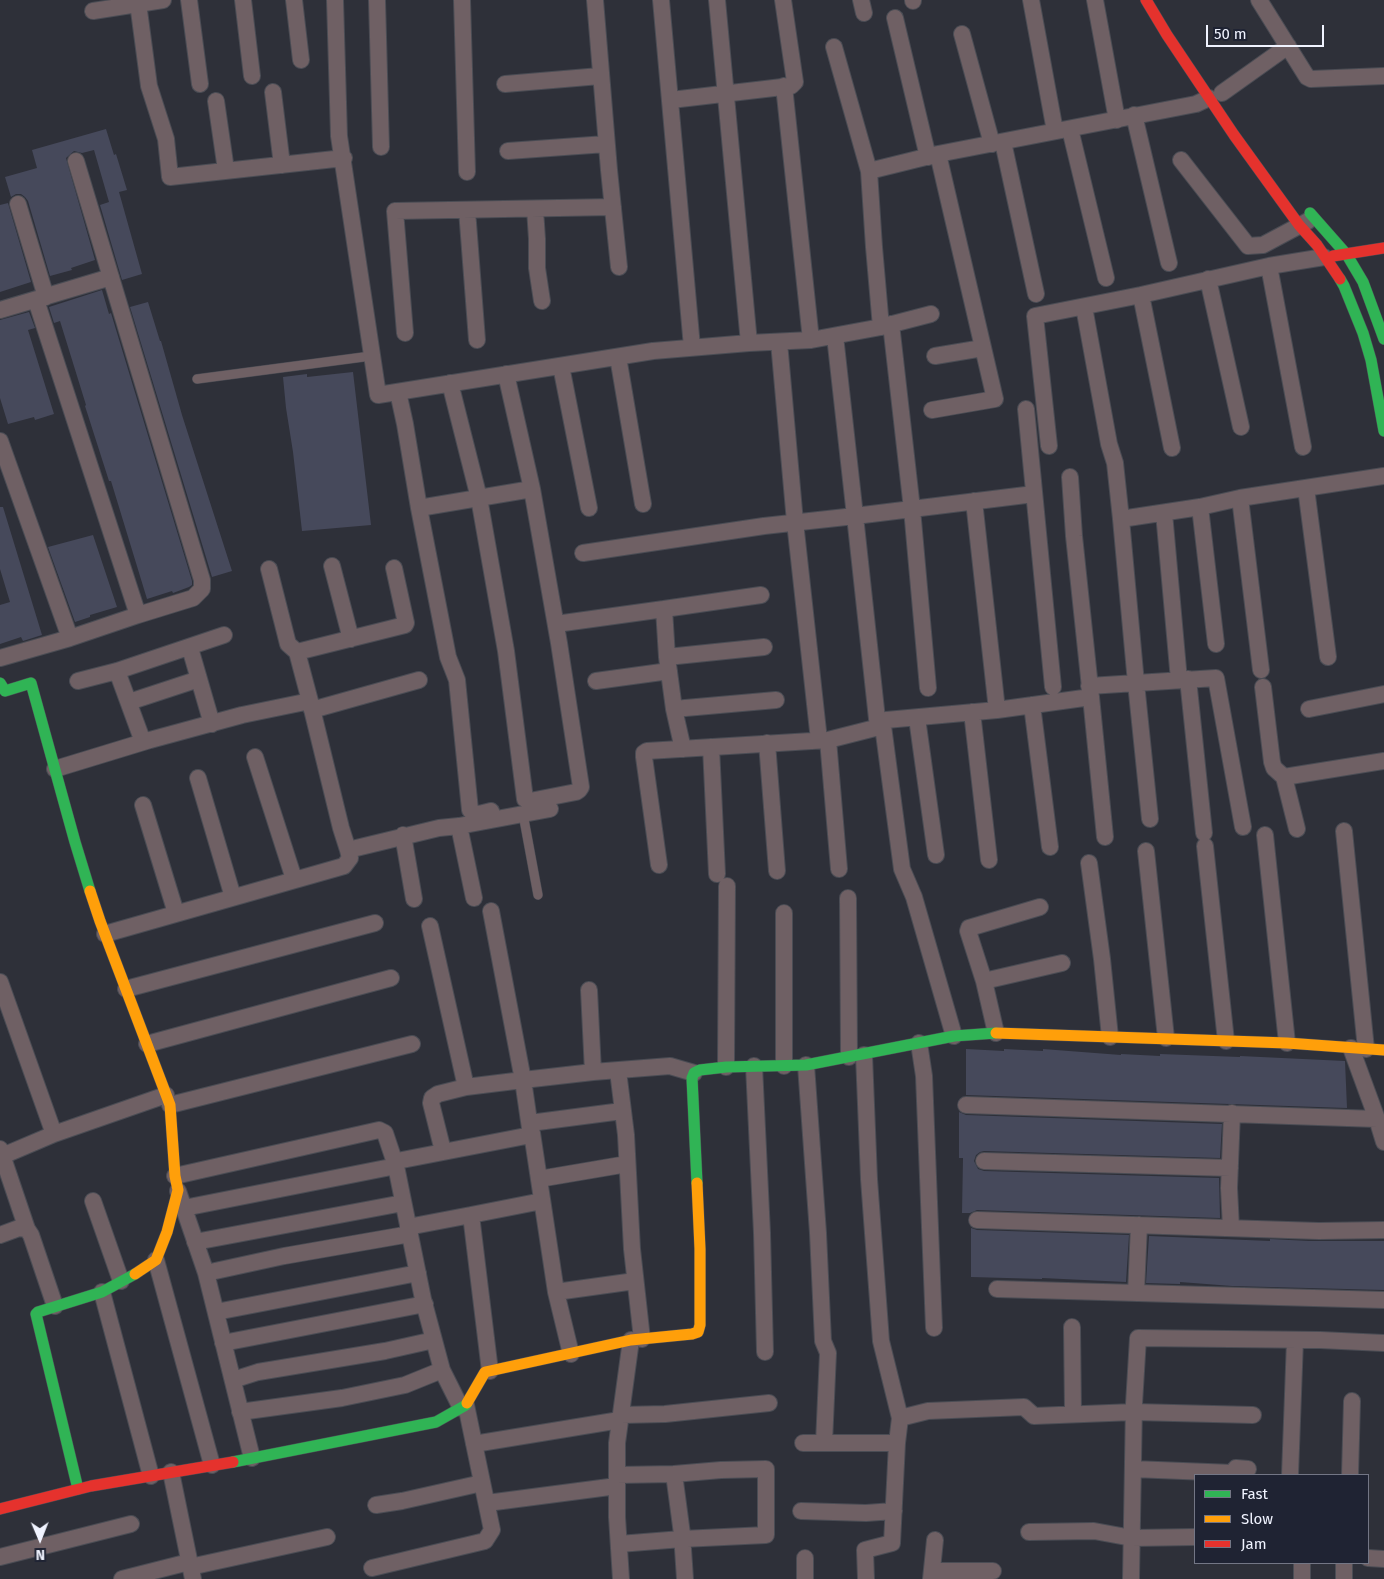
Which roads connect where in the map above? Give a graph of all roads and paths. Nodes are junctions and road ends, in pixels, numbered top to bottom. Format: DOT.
graph roads {
  1 [pos="163,0"];
  2 [pos="189,0"];
  3 [pos="243,0"];
  4 [pos="294,0"];
  5 [pos="335,0"];
  6 [pos="377,0"];
  7 [pos="462,0"];
  8 [pos="595,0"];
  9 [pos="661,0"];
  10 [pos="717,0"];
  11 [pos="783,0"];
  12 [pos="1032,0"];
  13 [pos="1095,0"];
  14 [pos="1146,0"];
  15 [pos="1258,0"];
  16 [pos="138,3"];
  17 [pos="93,11"];
  18 [pos="895,18"];
  19 [pos="962,34"];
  20 [pos="1288,46"];
  21 [pos="834,47"];
  22 [pos="301,60"];
  23 [pos="252,76"];
  24 [pos="600,76"];
  25 [pos="1384,76"];
  26 [pos="200,84"];
  27 [pos="505,84"];
  28 [pos="784,86"];
  29 [pos="273,92"];
  30 [pos="725,93"];
  31 [pos="1219,94"];
  32 [pos="216,100"];
  33 [pos="671,100"];
  34 [pos="1134,115"];
  35 [pos="1117,120"];
  36 [pos="1063,130"];
  37 [pos="998,143"];
  38 [pos="606,144"];
  39 [pos="381,147"];
  40 [pos="508,151"];
  41 [pos="933,156"];
  42 [pos="344,158"];
  43 [pos="76,160"];
  44 [pos="1181,160"];
  45 [pos="282,165"];
  46 [pos="226,170"];
  47 [pos="870,171"];
  48 [pos="467,172"];
  49 [pos="18,204"];
  50 [pos="1303,205"];
  51 [pos="613,207"];
  52 [pos="535,209"];
  53 [pos="468,210"];
  54 [pos="1314,218"];
  55 [pos="1299,225"];
  56 [pos="1384,248"];
  57 [pos="1347,255"];
  58 [pos="1324,257"];
  59 [pos="1169,263"];
  60 [pos="1269,266"];
  61 [pos="620,267"];
  62 [pos="111,276"];
  63 [pos="1106,278"];
  64 [pos="1208,279"];
  65 [pos="1036,294"];
  66 [pos="1141,295"];
  67 [pos="41,298"];
  68 [pos="542,301"];
  69 [pos="1084,307"];
  70 [pos="0,310"];
  71 [pos="931,314"];
  72 [pos="886,326"];
  73 [pos="405,332"];
  74 [pos="835,336"];
  75 [pos="1384,339"];
  76 [pos="478,340"];
  77 [pos="811,340"];
  78 [pos="779,342"];
  79 [pos="749,343"];
  80 [pos="692,347"];
  81 [pos="983,348"];
  82 [pos="371,356"];
  83 [pos="935,356"];
  84 [pos="618,357"];
  85 [pos="561,366"];
  86 [pos="506,374"];
  87 [pos="197,379"];
  88 [pos="450,383"];
  89 [pos="398,392"];
  90 [pos="1026,409"];
  91 [pos="932,410"];
  92 [pos="1241,427"];
  93 [pos="1384,431"];
  94 [pos="0,441"];
  95 [pos="1049,446"];
  96 [pos="1302,447"];
  97 [pos="1172,448"];
  98 [pos="1384,476"];
  99 [pos="1070,478"];
  100 [pos="1306,488"];
  101 [pos="532,490"];
  102 [pos="1034,494"];
  103 [pos="479,498"];
  104 [pos="1240,498"];
  105 [pos="974,501"];
  106 [pos="643,504"];
  107 [pos="1200,507"];
  108 [pos="419,508"];
  109 [pos="589,508"];
  110 [pos="912,509"];
  111 [pos="1164,513"];
  112 [pos="855,516"];
  113 [pos="1121,519"];
  114 [pos="795,522"];
  115 [pos="583,553"];
  116 [pos="332,566"];
  117 [pos="394,568"];
  118 [pos="269,570"];
  119 [pos="760,595"];
  120 [pos="664,610"];
  121 [pos="138,614"];
  122 [pos="556,624"];
  123 [pos="224,635"];
  124 [pos="70,638"];
  125 [pos="351,639"];
  126 [pos="1216,644"];
  127 [pos="764,647"];
  128 [pos="190,648"];
  129 [pos="297,652"];
  130 [pos="1328,657"];
  131 [pos="0,658"];
  132 [pos="668,664"];
  133 [pos="1261,670"];
  134 [pos="117,671"];
  135 [pos="199,679"];
  136 [pos="1184,679"];
  137 [pos="420,680"];
  138 [pos="78,681"];
  139 [pos="596,681"];
  140 [pos="0,683"];
  141 [pos="1136,683"];
  142 [pos="1053,687"];
  143 [pos="1263,687"];
  144 [pos="928,688"];
  145 [pos="1090,692"];
  146 [pos="1384,694"];
  147 [pos="776,700"];
  148 [pos="129,702"];
  149 [pos="1032,705"];
  150 [pos="311,706"];
  151 [pos="674,709"];
  152 [pos="1309,709"];
  153 [pos="997,710"];
  154 [pos="972,712"];
  155 [pos="917,718"];
  156 [pos="212,724"];
  157 [pos="881,727"];
  158 [pos="824,740"];
  159 [pos="143,742"];
  160 [pos="767,743"];
  161 [pos="711,747"];
  162 [pos="683,749"];
  163 [pos="255,757"];
  164 [pos="1384,761"];
  165 [pos="55,769"];
  166 [pos="1284,777"];
  167 [pos="198,778"];
  168 [pos="570,805"];
  169 [pos="143,806"];
  170 [pos="525,807"];
  171 [pos="1150,819"];
  172 [pos="459,826"];
  173 [pos="1243,827"];
  174 [pos="1297,829"];
  175 [pos="1344,831"];
  176 [pos="403,835"];
  177 [pos="1265,835"];
  178 [pos="1105,837"];
  179 [pos="1050,847"];
  180 [pos="348,850"];
  181 [pos="1146,851"];
  182 [pos="936,855"];
  183 [pos="989,860"];
  184 [pos="1088,863"];
  185 [pos="659,865"];
  186 [pos="839,869"];
  187 [pos="778,871"];
  188 [pos="294,879"];
  189 [pos="538,895"];
  190 [pos="233,897"];
  191 [pos="474,898"];
  192 [pos="848,898"];
  193 [pos="414,900"];
  194 [pos="1040,907"];
  195 [pos="491,910"];
  196 [pos="784,913"];
  197 [pos="176,914"];
  198 [pos="375,923"];
  199 [pos="430,926"];
  200 [pos="105,934"];
  201 [pos="1062,963"];
  202 [pos="391,978"];
  203 [pos="984,981"];
  204 [pos="0,982"];
  205 [pos="126,989"];
  206 [pos="589,990"];
  207 [pos="996,1033"];
  208 [pos="954,1036"];
  209 [pos="1110,1037"];
  210 [pos="1166,1038"];
  211 [pos="1226,1041"];
  212 [pos="919,1043"];
  213 [pos="1287,1043"];
  214 [pos="147,1044"];
  215 [pos="412,1044"];
  216 [pos="1358,1049"];
  217 [pos="1384,1050"];
  218 [pos="857,1056"];
  219 [pos="806,1065"];
  220 [pos="754,1066"];
  221 [pos="784,1066"];
  222 [pos="726,1067"];
  223 [pos="618,1071"];
  224 [pos="593,1072"];
  225 [pos="694,1073"];
  226 [pos="523,1080"];
  227 [pos="466,1088"];
  228 [pos="168,1100"];
  229 [pos="966,1105"];
  230 [pos="622,1112"];
  231 [pos="1232,1114"];
  232 [pos="1378,1119"];
  233 [pos="531,1128"];
  234 [pos="54,1134"];
  235 [pos="1384,1142"];
  236 [pos="443,1151"];
  237 [pos="1,1154"];
  238 [pos="984,1161"];
  239 [pos="399,1163"];
  240 [pos="627,1164"];
  241 [pos="1230,1168"];
  242 [pos="539,1180"];
  243 [pos="176,1183"];
  244 [pos="93,1201"];
  245 [pos="542,1202"];
  246 [pos="404,1203"];
  247 [pos="184,1208"];
  248 [pos="471,1215"];
  249 [pos="977,1220"];
  250 [pos="1139,1225"];
  251 [pos="1231,1228"];
  252 [pos="27,1229"];
  253 [pos="409,1230"];
  254 [pos="1384,1230"];
  255 [pos="0,1235"];
  256 [pos="195,1242"];
  257 [pos="156,1260"];
  258 [pos="206,1273"];
  259 [pos="418,1273"];
  260 [pos="121,1281"];
  261 [pos="635,1281"];
  262 [pos="997,1289"];
  263 [pos="102,1292"];
  264 [pos="556,1292"];
  265 [pos="1136,1293"];
  266 [pos="1384,1300"];
  267 [pos="424,1304"];
  268 [pos="55,1306"];
  269 [pos="216,1312"];
  270 [pos="1072,1327"];
  271 [pos="934,1328"];
  272 [pos="434,1340"];
  273 [pos="637,1340"];
  274 [pos="1295,1340"];
  275 [pos="223,1343"];
  276 [pos="1384,1343"];
  277 [pos="765,1352"];
  278 [pos="571,1354"];
  279 [pos="442,1370"];
  280 [pos="490,1371"];
  281 [pos="233,1380"];
  282 [pos="1352,1401"];
  283 [pos="769,1402"];
  284 [pos="463,1406"];
  285 [pos="240,1412"];
  286 [pos="1134,1412"];
  287 [pos="1073,1414"];
  288 [pos="1253,1415"];
  289 [pos="621,1418"];
  290 [pos="900,1418"];
  291 [pos="897,1442"];
  292 [pos="803,1443"];
  293 [pos="824,1443"];
  294 [pos="474,1444"];
  295 [pos="252,1458"];
  296 [pos="212,1465"];
  297 [pos="1248,1468"];
  298 [pos="1133,1470"];
  299 [pos="171,1472"];
  300 [pos="674,1474"];
  301 [pos="1290,1474"];
  302 [pos="1350,1474"];
  303 [pos="151,1476"];
  304 [pos="617,1480"];
  305 [pos="482,1483"];
  306 [pos="78,1489"];
  307 [pos="487,1502"];
  308 [pos="376,1505"];
  309 [pos="0,1509"];
  310 [pos="801,1511"];
  311 [pos="894,1511"];
  312 [pos="131,1524"];
  313 [pos="1029,1532"];
  314 [pos="1194,1537"];
  315 [pos="327,1538"];
  316 [pos="1132,1538"];
  317 [pos="682,1539"];
  318 [pos="935,1540"];
  319 [pos="619,1544"];
  320 [pos="0,1557"];
  321 [pos="805,1558"];
  322 [pos="1369,1558"];
  323 [pos="1384,1559"];
  324 [pos="1302,1564"];
  325 [pos="1344,1564"];
  326 [pos="372,1568"];
  327 [pos="191,1569"];
  328 [pos="993,1571"];
  329 [pos="932,1575"];
  330 [pos="122,1579"];
  331 [pos="621,1579"];
  332 [pos="685,1579"];
  333 [pos="804,1579"];
  334 [pos="866,1579"];
  335 [pos="1131,1579"];
  336 [pos="1302,1579"];
  337 [pos="1344,1579"];
  1 -- 16 [label="street"];
  2 -- 26 [label="street"];
  3 -- 23 [label="street"];
  4 -- 22 [label="street"];
  5 -- 42 [label="street"];
  6 -- 39 [label="street"];
  7 -- 48 [label="street"];
  8 -- 24 [label="street"];
  9 -- 33 [label="street"];
  10 -- 30 [label="street"];
  11 -- 28 [label="street"];
  12 -- 36 [label="street"];
  13 -- 35 [label="street"];
  14 -- 31 [label="street"];
  15 -- 20 [label="street"];
  16 -- 17 [label="street"];
  16 -- 46 [label="street"];
  18 -- 41 [label="street"];
  19 -- 37 [label="street"];
  20 -- 25 [label="street"];
  20 -- 31 [label="street"];
  21 -- 47 [label="street"];
  24 -- 27 [label="street"];
  24 -- 38 [label="street"];
  28 -- 30 [label="street"];
  28 -- 77 [label="street"];
  29 -- 45 [label="street"];
  30 -- 33 [label="street"];
  30 -- 79 [label="street"];
  31 -- 34 [label="street"];
  31 -- 55 [label="street"];
  32 -- 46 [label="street"];
  33 -- 80 [label="street"];
  34 -- 35 [label="street"];
  34 -- 59 [label="street"];
  35 -- 36 [label="street"];
  36 -- 37 [label="street"];
  36 -- 63 [label="street"];
  37 -- 41 [label="street"];
  37 -- 65 [label="street"];
  38 -- 40 [label="street"];
  38 -- 51 [label="street"];
  41 -- 47 [label="street"];
  41 -- 81 [label="street"];
  42 -- 45 [label="street"];
  42 -- 82 [label="street"];
  43 -- 62 [label="street"];
  44 -- 55 [label="street"];
  45 -- 46 [label="street"];
  47 -- 72 [label="street"];
  49 -- 67 [label="street"];
  50 -- 54 [label="street"];
  51 -- 52 [label="street"];
  51 -- 61 [label="street"];
  52 -- 53 [label="street"];
  52 -- 68 [label="street"];
  53 -- 73 [label="street"];
  53 -- 76 [label="street"];
  54 -- 55 [label="street"];
  54 -- 57 [label="street"];
  55 -- 58 [label="street"];
  56 -- 57 [label="street"];
  57 -- 58 [label="street"];
  57 -- 75 [label="street"];
  58 -- 60 [label="street"];
  58 -- 93 [label="street"];
  60 -- 64 [label="street"];
  60 -- 96 [label="street"];
  62 -- 67 [label="street"];
  62 -- 121 [label="street"];
  64 -- 66 [label="street"];
  64 -- 92 [label="street"];
  66 -- 69 [label="street"];
  66 -- 97 [label="street"];
  67 -- 70 [label="street"];
  67 -- 121 [label="street"];
  69 -- 95 [label="street"];
  69 -- 113 [label="street"];
  71 -- 72 [label="street"];
  72 -- 74 [label="street"];
  72 -- 110 [label="street"];
  74 -- 77 [label="street"];
  74 -- 112 [label="street"];
  77 -- 78 [label="street"];
  78 -- 79 [label="street"];
  78 -- 114 [label="street"];
  79 -- 80 [label="street"];
  80 -- 84 [label="street"];
  81 -- 83 [label="street"];
  81 -- 91 [label="street"];
  82 -- 87 [label="lane"];
  82 -- 89 [label="street"];
  84 -- 85 [label="street"];
  84 -- 106 [label="street"];
  85 -- 86 [label="street"];
  85 -- 109 [label="street"];
  86 -- 88 [label="street"];
  86 -- 101 [label="street"];
  88 -- 89 [label="street"];
  88 -- 103 [label="street"];
  89 -- 108 [label="street"];
  90 -- 102 [label="street"];
  94 -- 124 [label="street"];
  98 -- 100 [label="street"];
  99 -- 145 [label="street"];
  100 -- 104 [label="street"];
  100 -- 130 [label="street"];
  101 -- 103 [label="street"];
  101 -- 122 [label="street"];
  102 -- 105 [label="street"];
  102 -- 142 [label="street"];
  103 -- 108 [label="street"];
  103 -- 170 [label="street"];
  104 -- 107 [label="street"];
  104 -- 133 [label="street"];
  105 -- 110 [label="street"];
  105 -- 153 [label="street"];
  107 -- 111 [label="street"];
  107 -- 126 [label="street"];
  108 -- 170 [label="street"];
  110 -- 112 [label="street"];
  110 -- 144 [label="street"];
  111 -- 113 [label="street"];
  111 -- 136 [label="street"];
  112 -- 114 [label="street"];
  112 -- 157 [label="street"];
  113 -- 141 [label="street"];
  114 -- 115 [label="street"];
  114 -- 158 [label="street"];
  116 -- 125 [label="street"];
  117 -- 125 [label="street"];
  118 -- 129 [label="street"];
  119 -- 120 [label="street"];
  120 -- 122 [label="street"];
  120 -- 132 [label="street"];
  121 -- 124 [label="street"];
  122 -- 170 [label="street"];
  123 -- 128 [label="street"];
  124 -- 131 [label="street"];
  125 -- 129 [label="street"];
  127 -- 132 [label="street"];
  128 -- 134 [label="street"];
  128 -- 135 [label="street"];
  129 -- 150 [label="street"];
  132 -- 139 [label="street"];
  132 -- 151 [label="street"];
  134 -- 138 [label="street"];
  134 -- 148 [label="street"];
  135 -- 148 [label="street"];
  135 -- 156 [label="street"];
  136 -- 141 [label="street"];
  136 -- 173 [label="street"];
  136 -- 211 [label="street"];
  137 -- 150 [label="street"];
  140 -- 165 [label="street"];
  141 -- 145 [label="street"];
  141 -- 171 [label="street"];
  143 -- 166 [label="street"];
  145 -- 149 [label="street"];
  145 -- 178 [label="street"];
  146 -- 152 [label="street"];
  147 -- 151 [label="street"];
  148 -- 159 [label="street"];
  149 -- 153 [label="street"];
  149 -- 179 [label="street"];
  150 -- 156 [label="street"];
  150 -- 180 [label="street"];
  151 -- 162 [label="street"];
  153 -- 154 [label="street"];
  154 -- 155 [label="street"];
  154 -- 183 [label="street"];
  155 -- 157 [label="street"];
  155 -- 182 [label="street"];
  156 -- 159 [label="street"];
  157 -- 158 [label="street"];
  157 -- 208 [label="street"];
  158 -- 160 [label="street"];
  158 -- 186 [label="street"];
  159 -- 165 [label="street"];
  160 -- 161 [label="street"];
  160 -- 187 [label="street"];
  161 -- 162 [label="street"];
  161 -- 222 [label="street"];
  162 -- 185 [label="street"];
  163 -- 188 [label="street"];
  164 -- 166 [label="street"];
  165 -- 200 [label="street"];
  166 -- 174 [label="street"];
  167 -- 190 [label="street"];
  168 -- 170 [label="street"];
  169 -- 197 [label="street"];
  170 -- 172 [label="street"];
  170 -- 189 [label="lane"];
  172 -- 176 [label="street"];
  172 -- 191 [label="street"];
  175 -- 216 [label="street"];
  176 -- 180 [label="street"];
  176 -- 193 [label="street"];
  177 -- 213 [label="street"];
  180 -- 188 [label="street"];
  181 -- 210 [label="street"];
  184 -- 209 [label="street"];
  188 -- 190 [label="street"];
  190 -- 197 [label="street"];
  192 -- 218 [label="street"];
  194 -- 203 [label="street"];
  195 -- 226 [label="street"];
  196 -- 221 [label="street"];
  197 -- 200 [label="street"];
  198 -- 205 [label="street"];
  199 -- 227 [label="street"];
  200 -- 205 [label="street"];
  201 -- 203 [label="street"];
  202 -- 214 [label="street"];
  203 -- 207 [label="street"];
  204 -- 234 [label="street"];
  205 -- 214 [label="street"];
  206 -- 224 [label="street"];
  207 -- 208 [label="street"];
  207 -- 209 [label="street"];
  208 -- 212 [label="street"];
  209 -- 210 [label="street"];
  210 -- 211 [label="street"];
  211 -- 213 [label="street"];
  212 -- 218 [label="street"];
  212 -- 271 [label="street"];
  213 -- 216 [label="street"];
  214 -- 228 [label="street"];
  215 -- 228 [label="street"];
  216 -- 217 [label="street"];
  216 -- 232 [label="street"];
  218 -- 219 [label="street"];
  218 -- 290 [label="street"];
  219 -- 221 [label="street"];
  219 -- 293 [label="street"];
  220 -- 221 [label="street"];
  220 -- 222 [label="street"];
  220 -- 277 [label="street"];
  222 -- 225 [label="street"];
  223 -- 224 [label="street"];
  223 -- 225 [label="street"];
  223 -- 230 [label="street"];
  224 -- 226 [label="street"];
  225 -- 273 [label="street"];
  226 -- 227 [label="street"];
  226 -- 233 [label="street"];
  227 -- 236 [label="street"];
  228 -- 234 [label="street"];
  228 -- 243 [label="street"];
  229 -- 231 [label="street"];
  230 -- 233 [label="street"];
  230 -- 240 [label="street"];
  231 -- 232 [label="street"];
  231 -- 241 [label="street"];
  232 -- 235 [label="street"];
  233 -- 236 [label="street"];
  233 -- 242 [label="street"];
  234 -- 237 [label="street"];
  236 -- 239 [label="street"];
  237 -- 252 [label="street"];
  238 -- 241 [label="street"];
  239 -- 243 [label="street"];
  239 -- 246 [label="street"];
  239 -- 247 [label="street"];
  240 -- 242 [label="street"];
  240 -- 261 [label="street"];
  241 -- 251 [label="street"];
  242 -- 245 [label="street"];
  243 -- 247 [label="street"];
  243 -- 257 [label="street"];
  244 -- 260 [label="street"];
  245 -- 248 [label="street"];
  245 -- 264 [label="street"];
  246 -- 253 [label="street"];
  246 -- 256 [label="street"];
  247 -- 256 [label="street"];
  248 -- 253 [label="street"];
  248 -- 280 [label="street"];
  249 -- 250 [label="street"];
  250 -- 251 [label="street"];
  250 -- 265 [label="street"];
  251 -- 254 [label="street"];
  252 -- 255 [label="street"];
  252 -- 268 [label="street"];
  253 -- 258 [label="street"];
  253 -- 259 [label="street"];
  256 -- 258 [label="street"];
  257 -- 260 [label="street"];
  257 -- 296 [label="street"];
  258 -- 269 [label="street"];
  259 -- 267 [label="street"];
  259 -- 269 [label="street"];
  260 -- 263 [label="street"];
  261 -- 264 [label="street"];
  261 -- 273 [label="street"];
  262 -- 265 [label="street"];
  263 -- 268 [label="street"];
  263 -- 303 [label="street"];
  264 -- 278 [label="street"];
  265 -- 266 [label="street"];
  267 -- 272 [label="street"];
  267 -- 275 [label="street"];
  268 -- 306 [label="street"];
  269 -- 275 [label="street"];
  270 -- 287 [label="street"];
  272 -- 279 [label="street"];
  272 -- 281 [label="street"];
  273 -- 278 [label="street"];
  273 -- 289 [label="street"];
  274 -- 276 [label="street"];
  274 -- 286 [label="street"];
  274 -- 301 [label="street"];
  275 -- 281 [label="street"];
  278 -- 280 [label="street"];
  279 -- 284 [label="street"];
  279 -- 285 [label="street"];
  280 -- 284 [label="street"];
  281 -- 285 [label="street"];
  282 -- 302 [label="street"];
  283 -- 289 [label="street"];
  284 -- 294 [label="street"];
  284 -- 295 [label="street"];
  285 -- 295 [label="street"];
  286 -- 287 [label="street"];
  286 -- 288 [label="street"];
  286 -- 298 [label="street"];
  287 -- 290 [label="street"];
  289 -- 294 [label="street"];
  289 -- 304 [label="street"];
  290 -- 291 [label="street"];
  291 -- 293 [label="street"];
  291 -- 311 [label="street"];
  292 -- 293 [label="street"];
  294 -- 305 [label="street"];
  295 -- 296 [label="street"];
  296 -- 299 [label="street"];
  297 -- 298 [label="street"];
  298 -- 316 [label="street"];
  299 -- 303 [label="street"];
  299 -- 327 [label="street"];
  300 -- 304 [label="street"];
  300 -- 317 [label="street"];
  300 -- 317 [label="street"];
  303 -- 306 [label="street"];
  304 -- 307 [label="street"];
  304 -- 319 [label="street"];
  305 -- 307 [label="street"];
  305 -- 308 [label="street"];
  306 -- 309 [label="street"];
  307 -- 326 [label="street"];
  310 -- 311 [label="street"];
  311 -- 334 [label="street"];
  312 -- 320 [label="street"];
  313 -- 316 [label="street"];
  314 -- 316 [label="street"];
  315 -- 327 [label="street"];
  316 -- 335 [label="street"];
  317 -- 319 [label="street"];
  317 -- 332 [label="street"];
  318 -- 329 [label="street"];
  319 -- 331 [label="street"];
  321 -- 333 [label="street"];
  322 -- 323 [label="street"];
  324 -- 336 [label="street"];
  325 -- 337 [label="street"];
  327 -- 330 [label="street"];
  328 -- 329 [label="street"];
}
